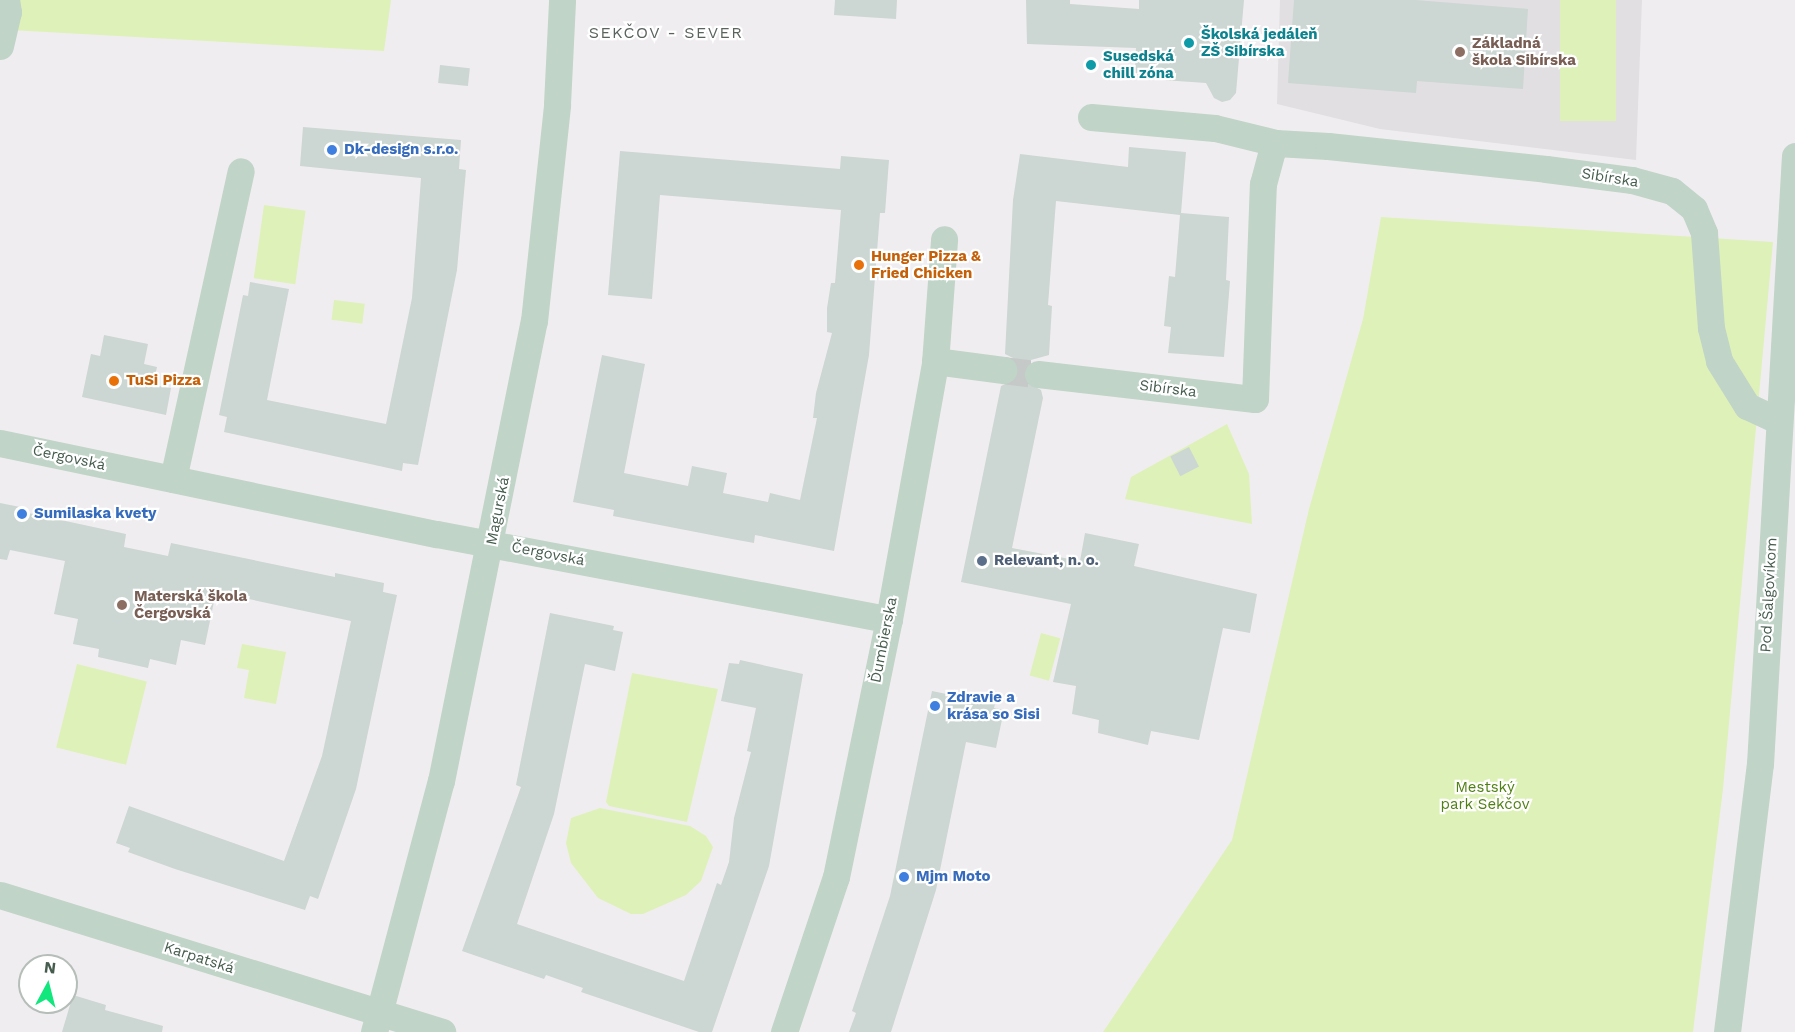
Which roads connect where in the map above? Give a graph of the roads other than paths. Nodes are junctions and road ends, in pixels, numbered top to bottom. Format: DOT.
graph roads {
  1 [pos="6,0"];
  2 [pos="562,0"];
  3 [pos="0,46"];
  4 [pos="1096,118"];
  5 [pos="1276,143"];
  6 [pos="1795,156"];
  7 [pos="241,171"];
  8 [pos="944,239"];
  9 [pos="935,361"];
  10 [pos="1004,370"];
  11 [pos="1038,374"];
  12 [pos="1779,421"];
  13 [pos="0,443"];
  14 [pos="173,479"];
  15 [pos="492,543"];
  16 [pos="889,619"];
  17 [pos="0,896"];
  18 [pos="377,1023"];
  19 [pos="442,1032"];
  20 [pos="784,1032"];
  21 [pos="1727,1032"];
  1 -- 3 [label="street"];
  2 -- 15 [label="street, Magurská"];
  4 -- 5 [label="street, Sibírska"];
  5 -- 11 [label="street, Sibírska"];
  5 -- 12 [label="street, Sibírska"];
  6 -- 12 [label="street, Pod Šalgovíkom"];
  7 -- 14 [label="street"];
  8 -- 9 [label="street, Ďumbierska"];
  9 -- 10 [label="street"];
  9 -- 16 [label="street, Ďumbierska"];
  12 -- 21 [label="street, Pod Šalgovíkom"];
  13 -- 14 [label="street, Čergovská"];
  14 -- 15 [label="street, Čergovská"];
  15 -- 16 [label="street, Čergovská"];
  15 -- 18 [label="street, Magurská"];
  16 -- 20 [label="street, Ďumbierska"];
  17 -- 18 [label="street, Karpatská"];
  18 -- 19 [label="street"];
}
